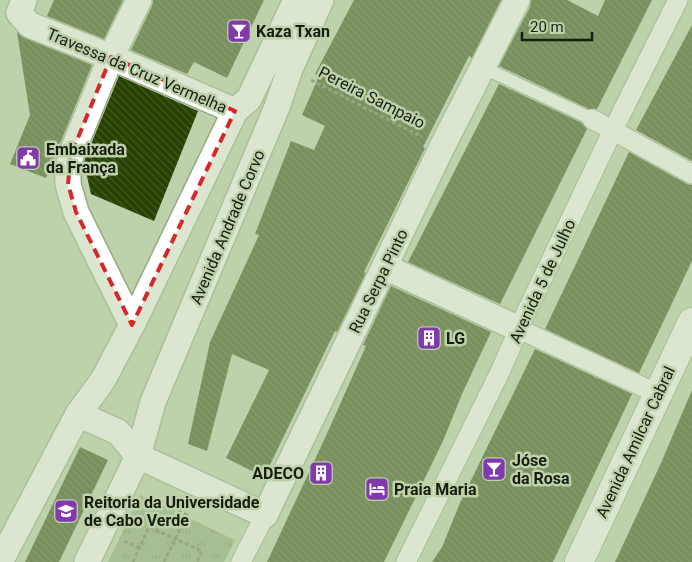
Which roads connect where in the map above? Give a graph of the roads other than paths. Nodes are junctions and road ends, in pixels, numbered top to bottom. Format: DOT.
graph roads {
  1 [pos="24,0"];
  2 [pos="139,0"];
  3 [pos="296,0"];
  4 [pos="322,0"];
  5 [pos="517,0"];
  6 [pos="678,0"];
  7 [pos="111,57"];
  8 [pos="482,67"];
  9 [pos="235,111"];
  10 [pos="592,119"];
  11 [pos="613,130"];
  12 [pos="692,174"];
  13 [pos="385,267"];
  14 [pos="692,322"];
  15 [pos="132,325"];
  16 [pos="519,329"];
  17 [pos="658,394"];
  18 [pos="78,414"];
  19 [pos="138,456"];
  20 [pos="265,515"];
  21 [pos="0,562"];
  22 [pos="87,562"];
  23 [pos="241,562"];
  24 [pos="406,562"];
  25 [pos="579,562"];
  1 -- 7 [label="street, Travessa da Cruz Vermelha"];
  2 -- 7 [label="street"];
  3 -- 9 [label="street"];
  4 -- 19 [label="street, Avenida Andrade Corvo"];
  5 -- 8 [label="street, Rua Serpa Pinto"];
  6 -- 11 [label="street, Avenida 5 de Julho"];
  7 -- 9 [label="street, Travessa da Cruz Vermelha"];
  7 -- 15 [label="street"];
  8 -- 10 [label="lane"];
  8 -- 13 [label="street, Rua Serpa Pinto"];
  9 -- 15 [label="street"];
  10 -- 11 [label="street"];
  11 -- 12 [label="street"];
  11 -- 16 [label="street, Avenida 5 de Julho"];
  13 -- 16 [label="street"];
  13 -- 20 [label="street, Rua Serpa Pinto"];
  14 -- 17 [label="street, Avenida Amilcar Cabral"];
  15 -- 18 [label="street"];
  16 -- 17 [label="street"];
  16 -- 24 [label="street, Avenida 5 de Julho"];
  17 -- 25 [label="street, Avenida Amilcar Cabral"];
  18 -- 19 [label="street"];
  18 -- 21 [label="street"];
  19 -- 20 [label="street"];
  19 -- 22 [label="street, Avenida Andrade Corvo"];
  20 -- 23 [label="street, Rua Serpa Pinto"];
}
